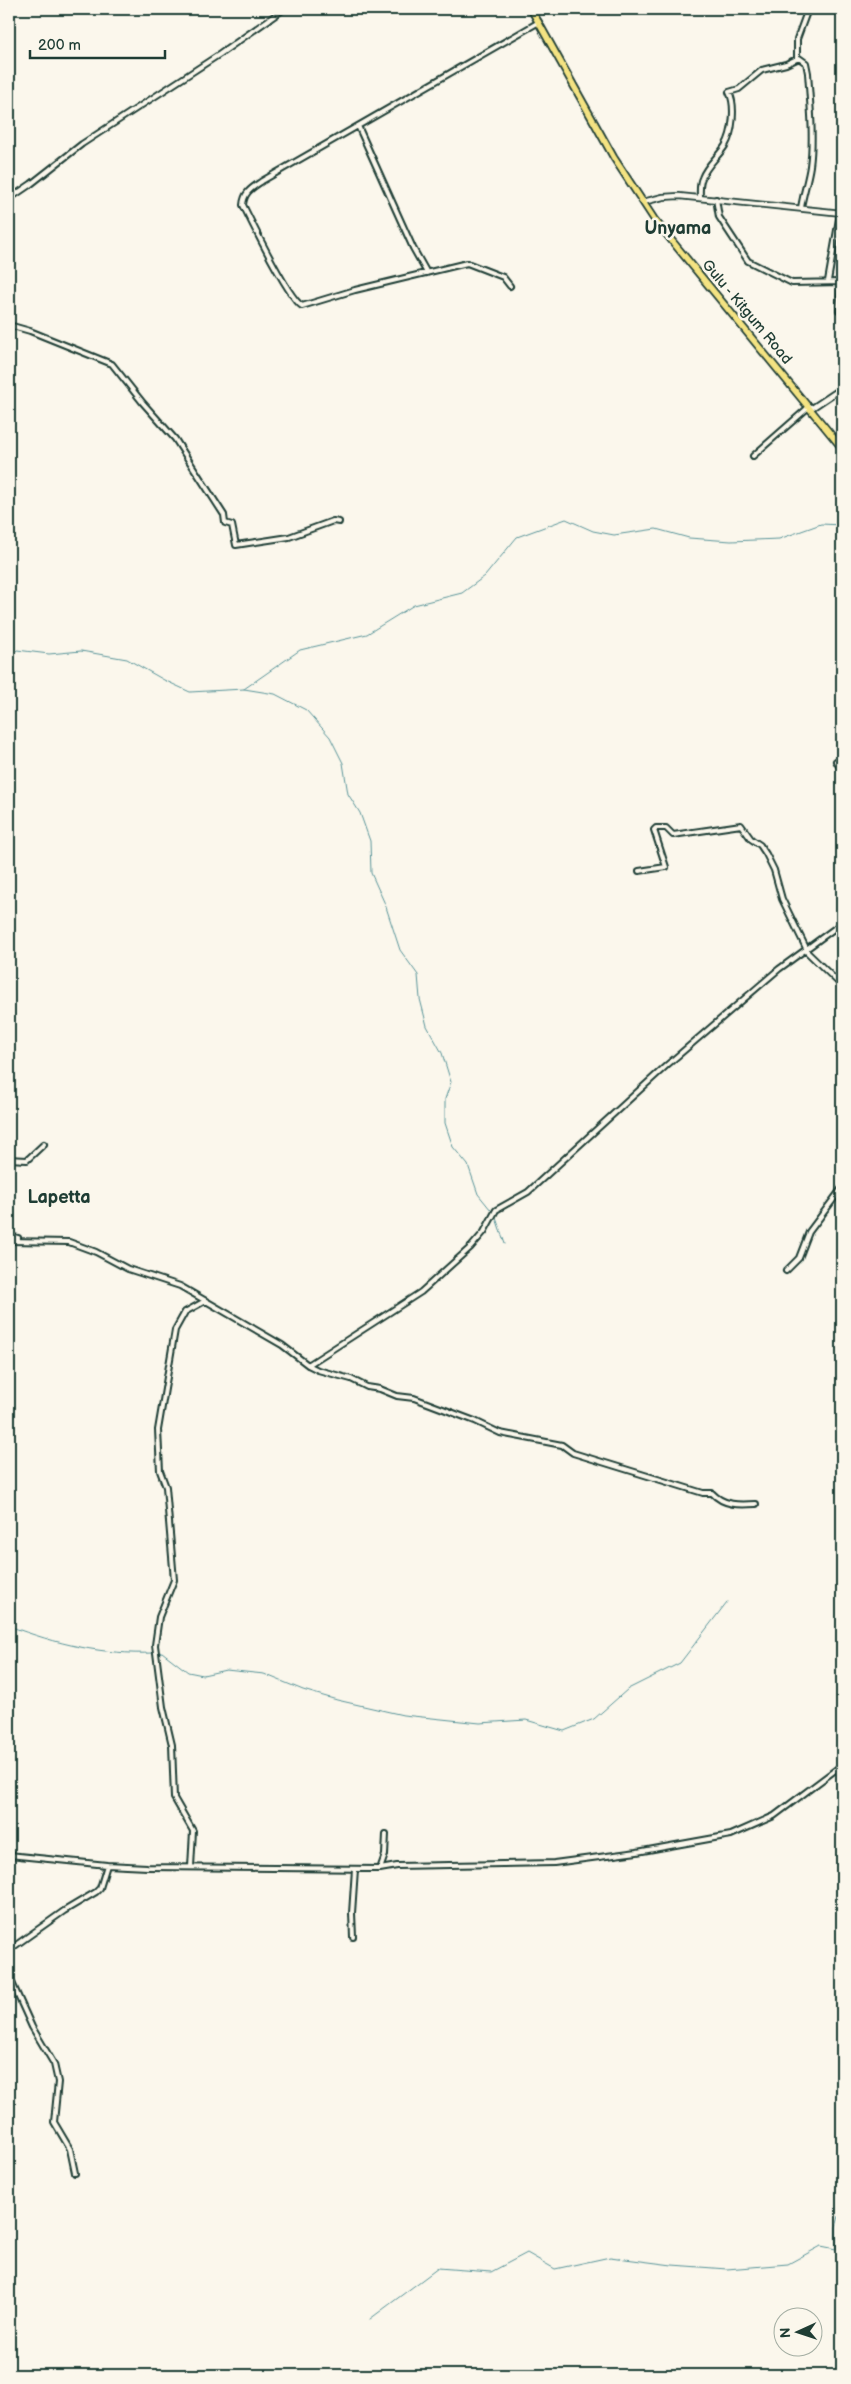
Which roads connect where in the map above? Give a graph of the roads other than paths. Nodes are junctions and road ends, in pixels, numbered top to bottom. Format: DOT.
graph roads {
  1 [pos="284,9"];
  2 [pos="531,9"];
  3 [pos="808,9"];
  4 [pos="539,22"];
  5 [pos="797,58"];
  6 [pos="358,126"];
  7 [pos="700,198"];
  8 [pos="9,199"];
  9 [pos="716,199"];
  10 [pos="643,202"];
  11 [pos="802,208"];
  12 [pos="841,213"];
  13 [pos="427,273"];
  14 [pos="828,281"];
  15 [pos="842,282"];
  16 [pos="510,286"];
  17 [pos="839,310"];
  18 [pos="9,325"];
  19 [pos="842,388"];
  20 [pos="811,407"];
  21 [pos="842,448"];
  22 [pos="753,456"];
  23 [pos="339,522"];
  24 [pos="836,761"];
  25 [pos="842,771"];
  26 [pos="639,871"];
  27 [pos="842,923"];
  28 [pos="807,951"];
  29 [pos="842,986"];
  30 [pos="44,1144"];
  31 [pos="9,1159"];
  32 [pos="842,1188"];
  33 [pos="9,1236"];
  34 [pos="9,1240"];
  35 [pos="22,1240"];
  36 [pos="786,1271"];
  37 [pos="205,1301"];
  38 [pos="308,1365"];
  39 [pos="756,1504"];
  40 [pos="842,1765"];
  41 [pos="386,1834"];
  42 [pos="9,1855"];
  43 [pos="107,1865"];
  44 [pos="191,1867"];
  45 [pos="355,1868"];
  46 [pos="380,1869"];
  47 [pos="353,1937"];
  48 [pos="9,1950"];
  49 [pos="9,1976"];
  50 [pos="74,2173"];
  1 -- 8 [label="street"];
  2 -- 4 [label="main road, Gulu - Kitgum Road"];
  3 -- 5 [label="street"];
  4 -- 6 [label="street"];
  4 -- 10 [label="main road, Gulu - Kitgum Road"];
  5 -- 7 [label="street"];
  5 -- 11 [label="street"];
  6 -- 13 [label="street"];
  6 -- 13 [label="street"];
  7 -- 9 [label="street"];
  7 -- 10 [label="street"];
  9 -- 11 [label="street"];
  9 -- 14 [label="street"];
  10 -- 20 [label="main road, Gulu - Kitgum Road"];
  11 -- 12 [label="street"];
  12 -- 14 [label="street"];
  13 -- 16 [label="street"];
  14 -- 15 [label="street"];
  15 -- 17 [label="street"];
  18 -- 23 [label="street"];
  19 -- 20 [label="street"];
  20 -- 21 [label="main road, Gulu - Kitgum Road"];
  20 -- 22 [label="street"];
  24 -- 25 [label="street"];
  26 -- 28 [label="street"];
  27 -- 28 [label="street"];
  28 -- 29 [label="street"];
  28 -- 38 [label="street"];
  30 -- 31 [label="street"];
  32 -- 36 [label="street"];
  33 -- 35 [label="street"];
  34 -- 35 [label="street"];
  35 -- 37 [label="street"];
  37 -- 38 [label="street"];
  37 -- 44 [label="street"];
  38 -- 39 [label="street"];
  40 -- 46 [label="street"];
  41 -- 46 [label="street"];
  42 -- 43 [label="street"];
  43 -- 44 [label="street"];
  43 -- 48 [label="street"];
  44 -- 45 [label="street"];
  45 -- 46 [label="street"];
  45 -- 47 [label="street"];
  49 -- 50 [label="street"];
}
